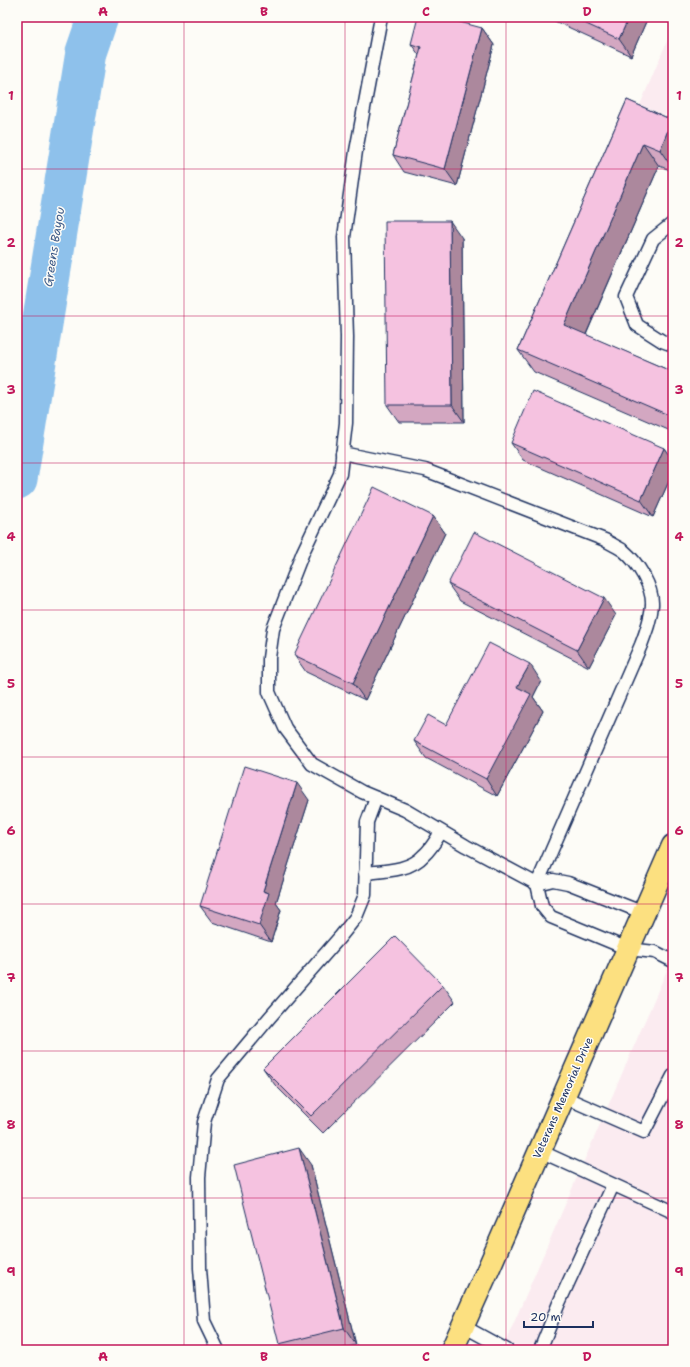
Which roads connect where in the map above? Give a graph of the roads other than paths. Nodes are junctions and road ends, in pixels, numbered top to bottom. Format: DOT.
graph roads {
  1 [pos="381,17"];
  2 [pos="673,223"];
  3 [pos="673,346"];
  4 [pos="342,453"];
  5 [pos="376,798"];
  6 [pos="441,832"];
  7 [pos="673,846"];
  8 [pos="365,873"];
  9 [pos="537,884"];
  10 [pos="644,913"];
  11 [pos="628,949"];
  12 [pos="673,961"];
  13 [pos="673,1076"];
  14 [pos="564,1097"];
  15 [pos="540,1151"];
  16 [pos="614,1185"];
  17 [pos="673,1212"];
  18 [pos="463,1326"];
  19 [pos="218,1350"];
  20 [pos="452,1350"];
  21 [pos="507,1350"];
  22 [pos="540,1350"];
  1 -- 4 [label="lane"];
  2 -- 3 [label="lane"];
  4 -- 5 [label="lane"];
  4 -- 9 [label="lane"];
  5 -- 6 [label="lane"];
  5 -- 8 [label="lane"];
  6 -- 8 [label="lane"];
  6 -- 9 [label="lane"];
  7 -- 10 [label="main road, Veterans Memorial Drive"];
  8 -- 19 [label="lane"];
  9 -- 10 [label="lane"];
  9 -- 11 [label="lane"];
  10 -- 11 [label="main road, Veterans Memorial Drive"];
  11 -- 12 [label="lane"];
  11 -- 14 [label="main road, Veterans Memorial Drive"];
  13 -- 14 [label="lane"];
  14 -- 15 [label="main road, Veterans Memorial Drive"];
  15 -- 16 [label="lane"];
  15 -- 18 [label="main road, Veterans Memorial Drive"];
  16 -- 17 [label="lane"];
  16 -- 22 [label="lane"];
  18 -- 20 [label="main road, Veterans Memorial Drive"];
  18 -- 21 [label="lane"];
}
